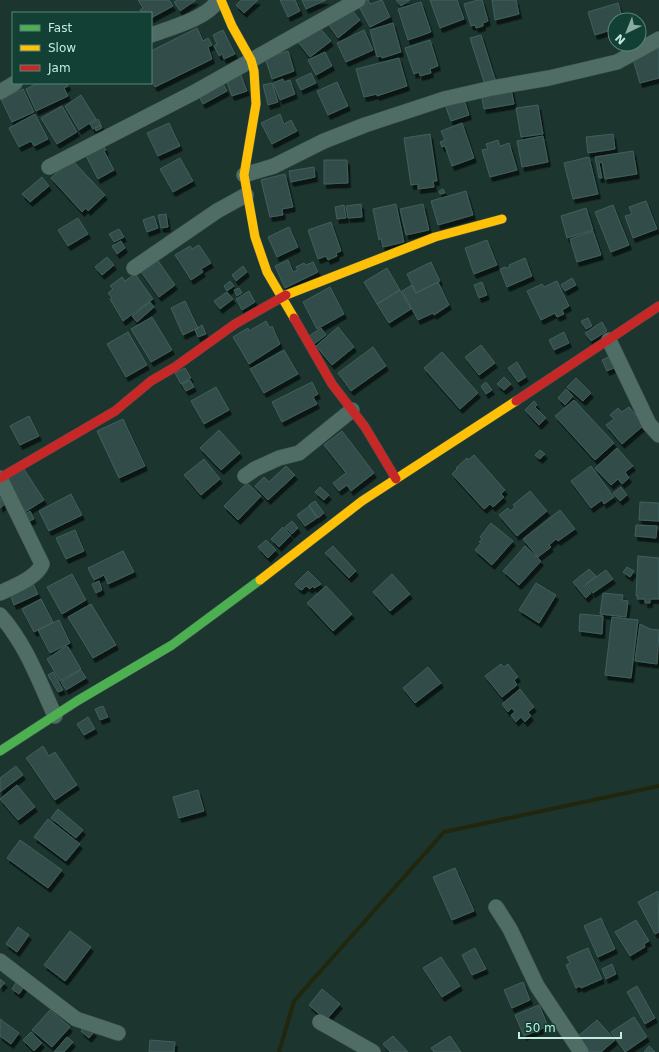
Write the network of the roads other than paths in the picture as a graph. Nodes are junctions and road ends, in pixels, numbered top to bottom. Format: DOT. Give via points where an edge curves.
graph roads {
  1 [pos="220,0"];
  2 [pos="358,0"];
  3 [pos="152,35"];
  4 [pos="659,39"];
  5 [pos="251,60"];
  6 [pos="13,84"];
  7 [pos="0,92"];
  8 [pos="49,166"];
  9 [pos="244,175"];
  10 [pos="246,195"];
  11 [pos="502,219"];
  12 [pos="134,268"];
  13 [pos="280,297"];
  14 [pos="659,306"];
  15 [pos="609,340"];
  16 [pos="352,410"];
  17 [pos="659,435"];
  18 [pos="245,476"];
  19 [pos="0,478"];
  20 [pos="396,479"];
  21 [pos="0,593"];
  22 [pos="0,615"];
  23 [pos="55,716"];
  24 [pos="0,751"];
  25 [pos="496,907"];
  26 [pos="0,961"];
  27 [pos="320,1022"];
  28 [pos="118,1033"];
  29 [pos="373,1052"];
  30 [pos="581,1052"];
  1 -- 3 [label="street" via="215,7 203,14"];
  1 -- 5 [label="street"];
  2 -- 5 [label="street"];
  4 -- 9 [label="street" via="617,62 444,99 365,125 324,141 274,166"];
  5 -- 8 [label="street" via="195,92"];
  5 -- 9 [label="street" via="256,104"];
  6 -- 7 [label="street"];
  9 -- 10 [label="street"];
  10 -- 12 [label="street" via="217,211"];
  10 -- 13 [label="street" via="255,237 267,272"];
  11 -- 13 [label="street" via="435,237"];
  13 -- 16 [label="street" via="332,384"];
  13 -- 19 [label="street" via="151,381 115,411"];
  14 -- 15 [label="street"];
  15 -- 17 [label="street" via="650,424"];
  15 -- 20 [label="street"];
  16 -- 18 [label="street" via="299,453 279,458"];
  16 -- 20 [label="street"];
  19 -- 21 [label="street" via="42,564 32,575"];
  20 -- 23 [label="street" via="362,501 172,645"];
  22 -- 23 [label="street" via="13,630 34,668"];
  23 -- 24 [label="street"];
  25 -- 30 [label="street" via="510,929 537,986"];
  26 -- 28 [label="street" via="76,1019"];
  27 -- 29 [label="street"];
}
